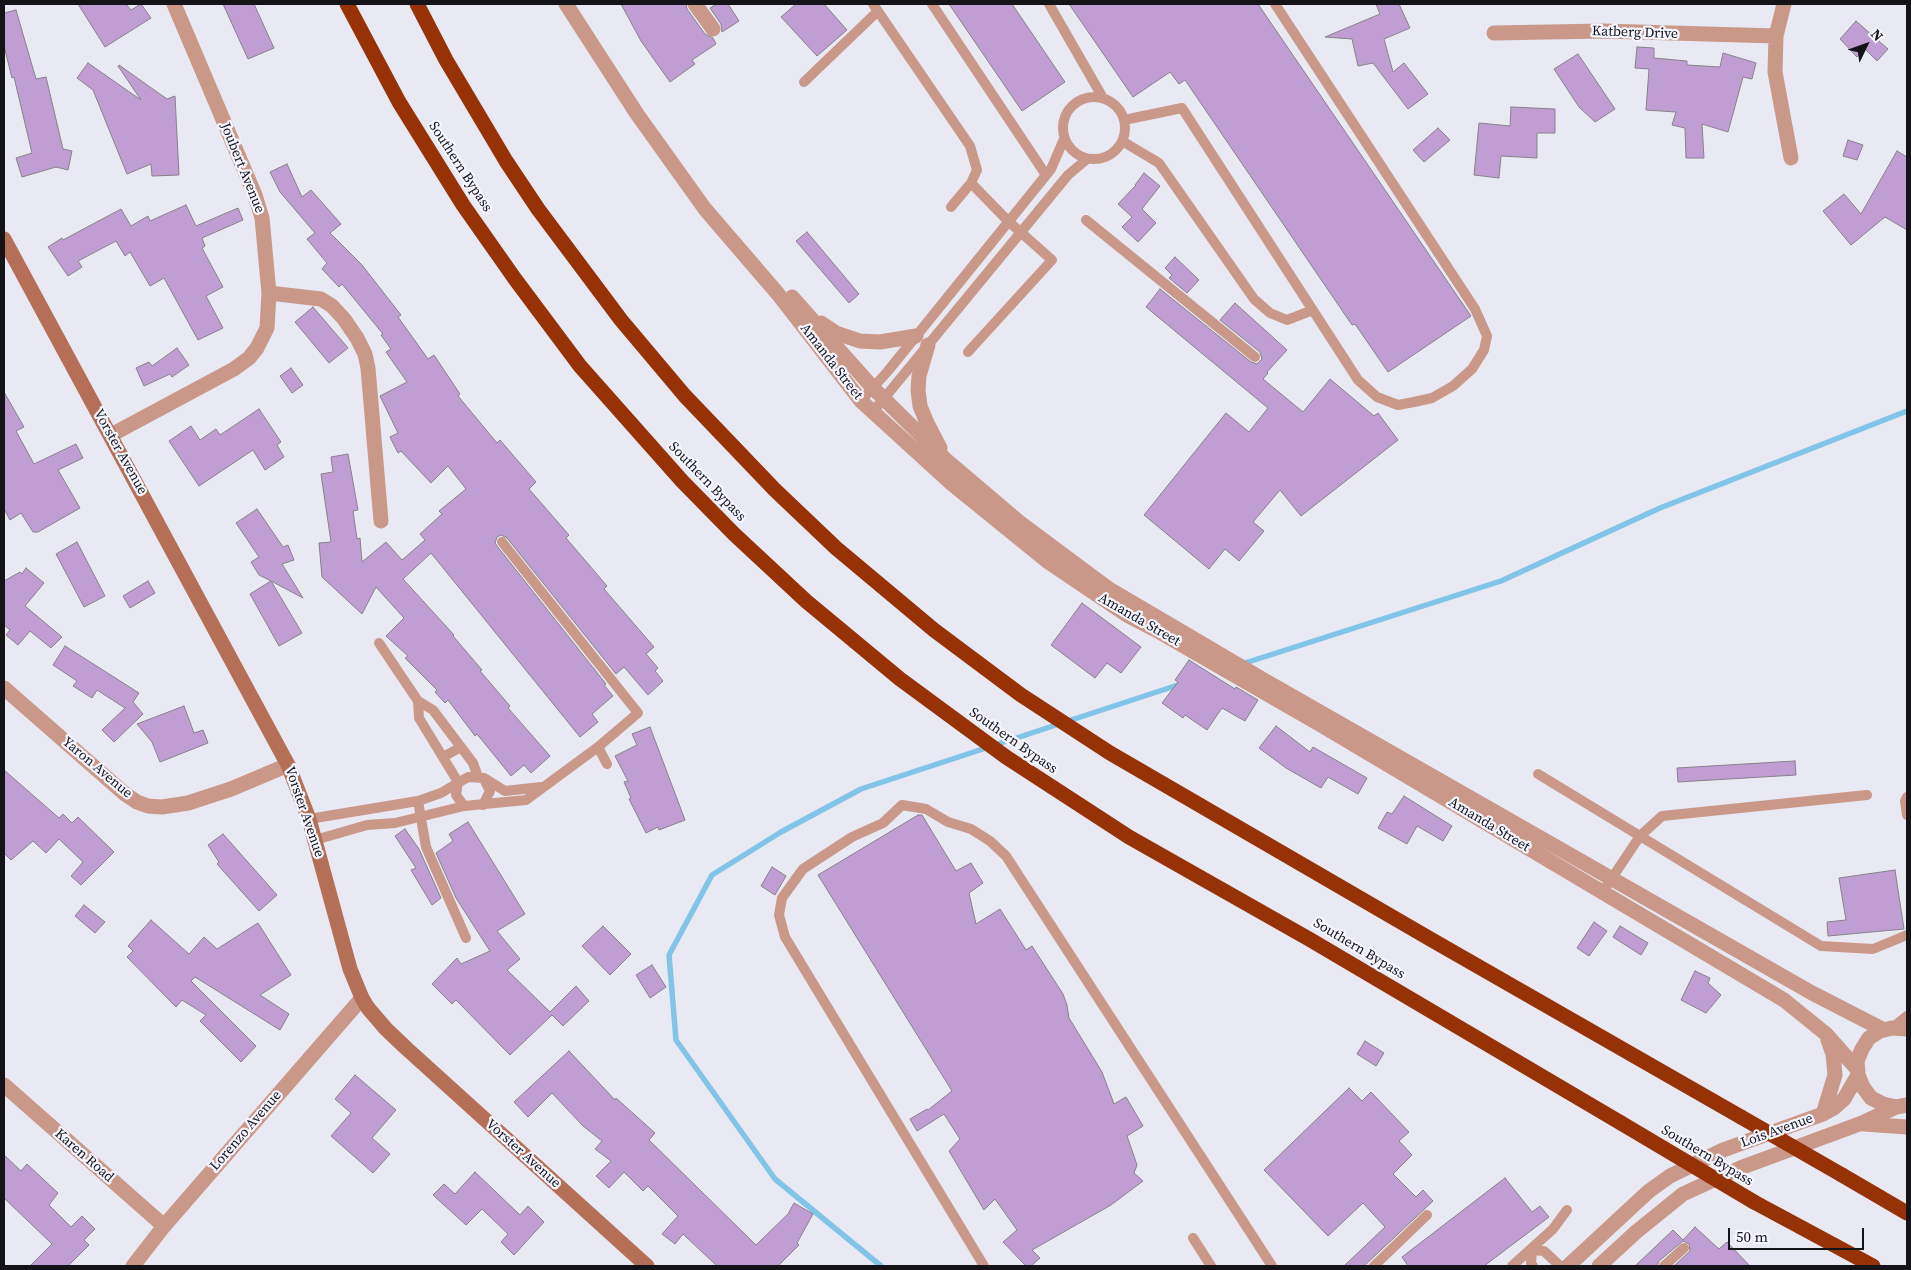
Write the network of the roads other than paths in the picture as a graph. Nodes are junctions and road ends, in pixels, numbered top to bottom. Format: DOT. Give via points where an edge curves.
graph roads {
  1 [pos="174,4"];
  2 [pos="347,4"];
  3 [pos="417,4"];
  4 [pos="566,4"];
  5 [pos="577,4"];
  6 [pos="695,4"];
  7 [pos="932,4"];
  8 [pos="1050,4"];
  9 [pos="1275,4"];
  10 [pos="1784,4"];
  11 [pos="876,7"];
  12 [pos="713,29"];
  13 [pos="1494,33"];
  14 [pos="1776,36"];
  15 [pos="804,82"];
  16 [pos="1103,98"];
  17 [pos="1124,120"];
  18 [pos="1064,139"];
  19 [pos="1122,141"];
  20 [pos="1791,158"];
  21 [pos="1087,159"];
  22 [pos="1046,176"];
  23 [pos="971,183"];
  24 [pos="951,208"];
  25 [pos="1086,220"];
  26 [pos="1008,222"];
  27 [pos="1022,232"];
  28 [pos="4,239"];
  29 [pos="269,293"];
  30 [pos="1312,310"];
  31 [pos="806,312"];
  32 [pos="922,341"];
  33 [pos="968,352"];
  34 [pos="1255,357"];
  35 [pos="873,388"];
  36 [pos="884,399"];
  37 [pos="861,401"];
  38 [pos="872,412"];
  39 [pos="111,436"];
  40 [pos="946,460"];
  41 [pos="381,521"];
  42 [pos="502,542"];
  43 [pos="379,643"];
  44 [pos="4,688"];
  45 [pos="418,700"];
  46 [pos="461,747"];
  47 [pos="598,747"];
  48 [pos="443,757"];
  49 [pos="608,764"];
  50 [pos="288,765"];
  51 [pos="1538,774"];
  52 [pos="481,778"];
  53 [pos="458,782"];
  54 [pos="542,787"];
  55 [pos="1867,795"];
  56 [pos="1907,798"];
  57 [pos="418,801"];
  58 [pos="483,804"];
  59 [pos="464,806"];
  60 [pos="1907,815"];
  61 [pos="420,817"];
  62 [pos="309,819"];
  63 [pos="1640,836"];
  64 [pos="315,840"];
  65 [pos="1611,878"];
  66 [pos="1602,893"];
  67 [pos="1907,935"];
  68 [pos="466,938"];
  69 [pos="362,998"];
  70 [pos="1907,1016"];
  71 [pos="1894,1029"];
  72 [pos="1826,1034"];
  73 [pos="1858,1073"];
  74 [pos="4,1086"];
  75 [pos="1901,1106"];
  76 [pos="1823,1114"];
  77 [pos="1862,1123"];
  78 [pos="1907,1126"];
  79 [pos="1567,1210"];
  80 [pos="1907,1213"];
  81 [pos="1427,1215"];
  82 [pos="164,1226"];
  83 [pos="1193,1238"];
  84 [pos="1684,1248"];
  85 [pos="1532,1250"];
  86 [pos="133,1266"];
  87 [pos="648,1266"];
  88 [pos="984,1266"];
  89 [pos="1211,1266"];
  90 [pos="1272,1266"];
  91 [pos="1374,1266"];
  92 [pos="1512,1266"];
  93 [pos="1533,1266"];
  94 [pos="1560,1266"];
  95 [pos="1568,1266"];
  96 [pos="1599,1266"];
  97 [pos="1664,1266"];
  98 [pos="1873,1266"];
  1 -- 29 [label="street, Joubert Avenue" via="255,194 265,238"];
  2 -- 98 [label="highway, Southern Bypass, bridge" via="399,102 463,205 580,366 682,481 734,534 806,601 900,679 1006,757 1129,837 1309,939 1754,1202"];
  3 -- 80 [label="highway, bridge" via="446,60 506,160 538,209 621,320 685,396 775,490 836,548 934,630 1021,695 1110,754"];
  4 -- 37 [label="street, Amanda Street" via="637,114 706,209 778,294"];
  5 -- 31 [label="street, Amanda Street" via="622,76 703,192"];
  6 -- 12 [label="street"];
  7 -- 22 [label="lane"];
  8 -- 16 [label="lane"];
  9 -- 30 [label="lane" via="1475,309 1486,336 1484,350 1472,369 1453,386 1432,398 1398,405 1377,397 1358,380"];
  10 -- 14 [label="street"];
  11 -- 15 [label="lane"];
  11 -- 23 [label="lane" via="970,146 977,170"];
  13 -- 14 [label="street, Katberg Drive"];
  14 -- 20 [label="street" via="1775,72"];
  16 -- 17 [label="lane" via="1120,110"];
  16 -- 18 [label="lane" via="1083,98 1074,103 1063,120"];
  17 -- 19 [label="lane"];
  17 -- 30 [label="lane" via="1182,108"];
  18 -- 21 [label="lane" via="1073,151"];
  18 -- 22 [label="lane"];
  19 -- 21 [label="lane" via="1108,156"];
  19 -- 30 [label="lane" via="1159,163 1254,298 1270,313 1287,320"];
  21 -- 27 [label="lane" via="1068,175"];
  22 -- 26 [label="lane"];
  23 -- 24 [label="lane"];
  23 -- 26 [label="lane"];
  25 -- 34 [label="lane"];
  26 -- 27 [label="lane"];
  26 -- 32 [label="lane"];
  27 -- 32 [label="lane"];
  27 -- 33 [label="lane" via="1052,260"];
  28 -- 39 [label="main road, Vorster Avenue"];
  29 -- 39 [label="street, Joubert Avenue" via="267,328 249,358 212,382"];
  29 -- 41 [label="street" via="320,299 332,306 344,318 365,354"];
  31 -- 32 [label="street" via="836,333 860,341"];
  31 -- 35 [label="street, Amanda Street"];
  32 -- 35 [label="lane"];
  32 -- 36 [label="lane"];
  32 -- 40 [label="street" via="920,406"];
  35 -- 36 [label="street, Amanda Street"];
  35 -- 37 [label="lane"];
  36 -- 38 [label="lane"];
  36 -- 40 [label="street, Amanda Street"];
  37 -- 38 [label="street, Amanda Street"];
  38 -- 66 [label="street, Amanda Street" via="952,484 1047,561 1099,598 1321,725"];
  39 -- 50 [label="main road, Vorster Avenue"];
  40 -- 65 [label="street, Amanda Street" via="1019,522 1109,589"];
  42 -- 47 [label="lane" via="638,713"];
  43 -- 45 [label="lane"];
  44 -- 50 [label="street, Yaron Avenue" via="125,794 148,806 188,803"];
  45 -- 46 [label="lane" via="433,710"];
  45 -- 48 [label="lane" via="419,718"];
  46 -- 48 [label="lane"];
  46 -- 52 [label="lane"];
  47 -- 49 [label="lane"];
  47 -- 54 [label="lane"];
  48 -- 53 [label="lane"];
  50 -- 62 [label="main road, Vorster Avenue"];
  51 -- 63 [label="lane"];
  52 -- 53 [label="lane" via="468,777"];
  52 -- 54 [label="lane" via="505,791"];
  52 -- 58 [label="lane" via="490,791"];
  53 -- 57 [label="lane" via="441,793"];
  53 -- 59 [label="lane" via="456,795"];
  54 -- 58 [label="lane" via="526,800"];
  55 -- 63 [label="lane" via="1662,816"];
  56 -- 60 [label="lane"];
  57 -- 61 [label="lane"];
  57 -- 62 [label="lane"];
  58 -- 59 [label="lane"];
  59 -- 61 [label="lane"];
  61 -- 64 [label="lane" via="367,826"];
  61 -- 68 [label="lane" via="426,847"];
  62 -- 64 [label="main road, Vorster Avenue"];
  63 -- 65 [label="lane"];
  63 -- 67 [label="lane" via="1821,946 1873,949"];
  64 -- 69 [label="main road, Vorster Avenue" via="343,946"];
  65 -- 66 [label="lane"];
  65 -- 71 [label="street, Amanda Street" via="1812,993"];
  66 -- 72 [label="street, Amanda Street" via="1774,994"];
  69 -- 82 [label="street, Lorenzo Avenue"];
  69 -- 87 [label="main road, Vorster Avenue" via="406,1048"];
  70 -- 71 [label="lane"];
  71 -- 73 [label="street, Lois Avenue" via="1869,1038 1857,1061"];
  72 -- 73 [label="street, Amanda Street"];
  72 -- 76 [label="street" via="1836,1069"];
  73 -- 75 [label="street, Amanda Street" via="1871,1098 1883,1104"];
  73 -- 76 [label="street, Lois Avenue" via="1844,1098"];
  74 -- 82 [label="street, Karen Road"];
  75 -- 77 [label="street, Lois Avenue"];
  76 -- 95 [label="street, Lois Avenue" via="1723,1150 1670,1176 1649,1191"];
  77 -- 78 [label="street"];
  77 -- 96 [label="street, Lois Avenue" via="1740,1168 1682,1194"];
  79 -- 85 [label="lane"];
  81 -- 91 [label="lane"];
  82 -- 86 [label="street, Lorenzo Avenue"];
  83 -- 89 [label="lane"];
  84 -- 97 [label="lane"];
  85 -- 92 [label="lane"];
  85 -- 93 [label="lane"];
  85 -- 94 [label="lane" via="1544,1250"];
  88 -- 90 [label="lane" via="785,936 779,915 782,898 803,868 852,837 884,823 902,805 926,809 971,830 1006,856"];
}
